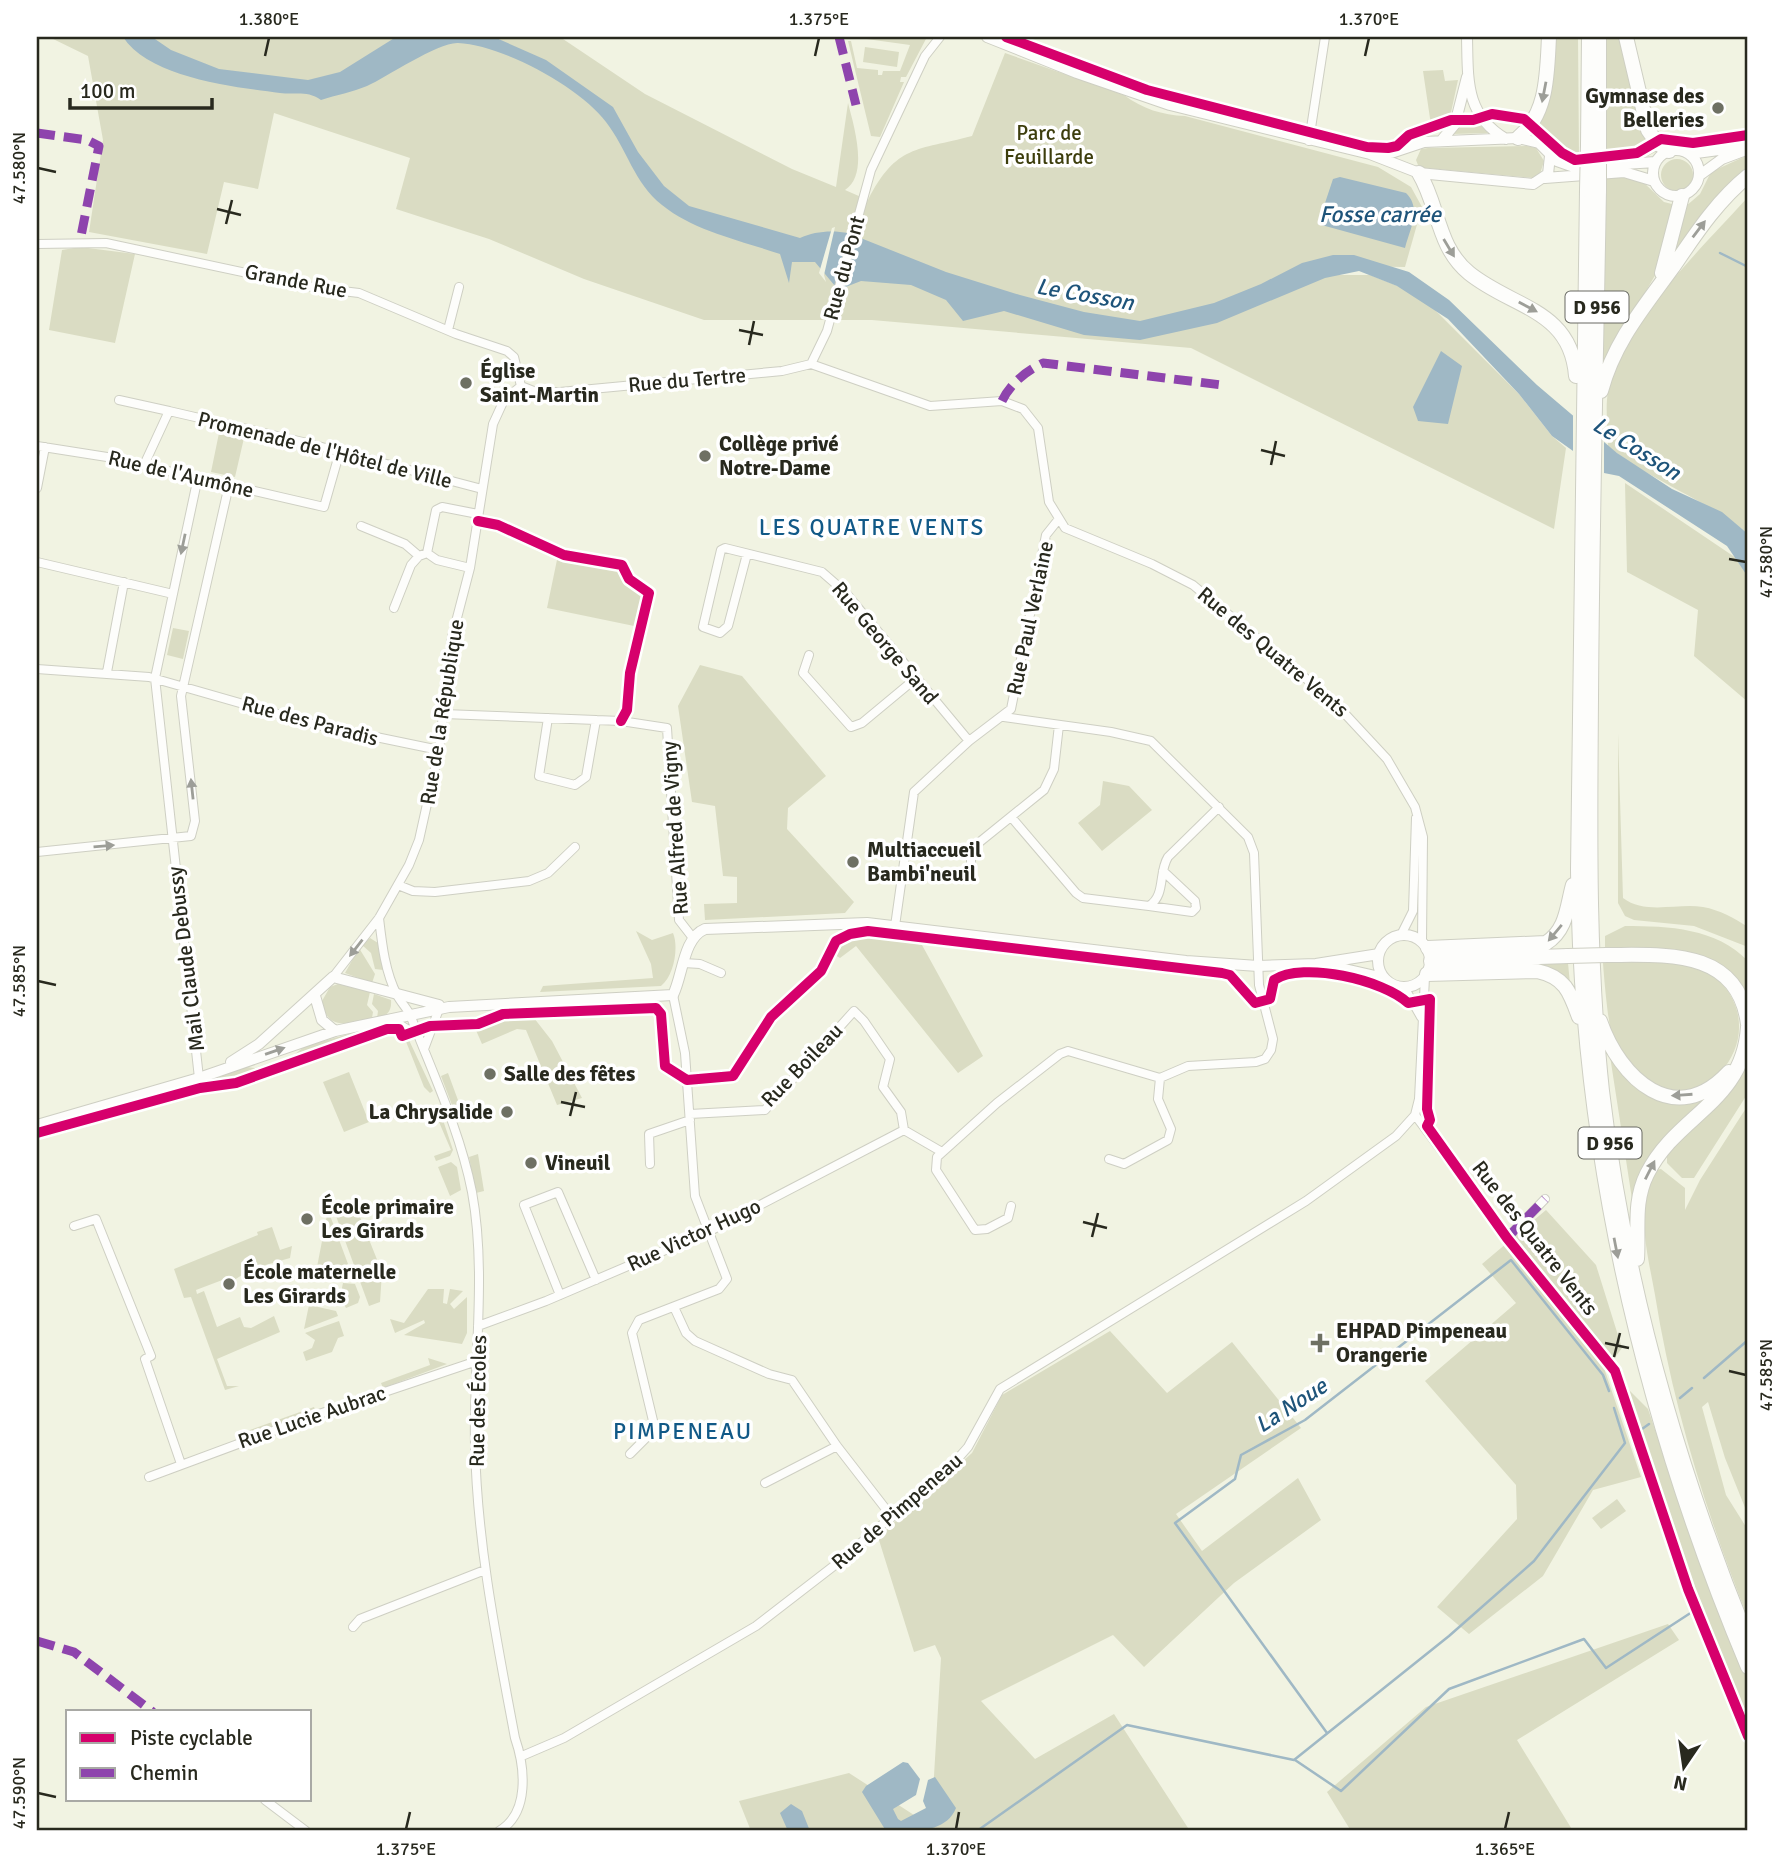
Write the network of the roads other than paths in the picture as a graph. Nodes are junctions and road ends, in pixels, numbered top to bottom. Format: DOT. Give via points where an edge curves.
graph roads {
  1 [pos="940,37"];
  2 [pos="988,37"];
  3 [pos="1325,37"];
  4 [pos="1467,37"];
  5 [pos="1549,37"];
  6 [pos="1588,37"];
  7 [pos="1600,37"];
  8 [pos="1626,37"];
  9 [pos="1468,75"];
  10 [pos="1512,139"];
  11 [pos="1309,141"];
  12 [pos="1441,141"];
  13 [pos="1594,145"];
  14 [pos="1412,146"];
  15 [pos="1748,148"];
  16 [pos="1669,151"];
  17 [pos="1370,154"];
  18 [pos="1689,154"];
  19 [pos="1550,156"];
  20 [pos="1656,162"];
  21 [pos="1415,171"];
  22 [pos="1700,175"];
  23 [pos="1748,176"];
  24 [pos="1545,178"];
  25 [pos="1654,181"];
  26 [pos="1682,196"];
  27 [pos="37,244"];
  28 [pos="1658,284"];
  29 [pos="459,287"];
  30 [pos="448,330"];
  31 [pos="811,364"];
  32 [pos="521,386"];
  33 [pos="119,400"];
  34 [pos="169,411"];
  35 [pos="1589,419"];
  36 [pos="41,447"];
  37 [pos="340,452"];
  38 [pos="144,465"];
  39 [pos="198,477"];
  40 [pos="229,485"];
  41 [pos="37,488"];
  42 [pos="482,489"];
  43 [pos="478,514"];
  44 [pos="1058,520"];
  45 [pos="361,526"];
  46 [pos="423,554"];
  47 [pos="747,554"];
  48 [pos="37,562"];
  49 [pos="470,568"];
  50 [pos="124,582"];
  51 [pos="173,594"];
  52 [pos="394,608"];
  53 [pos="808,655"];
  54 [pos="37,669"];
  55 [pos="107,672"];
  56 [pos="155,678"];
  57 [pos="915,679"];
  58 [pos="183,684"];
  59 [pos="444,714"];
  60 [pos="1004,717"];
  61 [pos="548,718"];
  62 [pos="596,720"];
  63 [pos="1059,725"];
  64 [pos="970,741"];
  65 [pos="439,750"];
  66 [pos="1219,807"];
  67 [pos="1416,812"];
  68 [pos="1012,818"];
  69 [pos="172,840"];
  70 [pos="575,847"];
  71 [pos="37,852"];
  72 [pos="1578,870"];
  73 [pos="1163,871"];
  74 [pos="971,872"];
  75 [pos="398,885"];
  76 [pos="1149,906"];
  77 [pos="379,918"];
  78 [pos="895,926"];
  79 [pos="1401,935"];
  80 [pos="694,938"];
  81 [pos="1379,954"];
  82 [pos="1427,960"];
  83 [pos="684,962"];
  84 [pos="1316,964"];
  85 [pos="1258,966"];
  86 [pos="721,974"];
  87 [pos="333,977"];
  88 [pos="1384,978"];
  89 [pos="1404,987"];
  90 [pos="397,995"];
  91 [pos="673,995"];
  92 [pos="314,996"];
  93 [pos="1594,999"];
  94 [pos="444,1008"];
  95 [pos="410,1015"];
  96 [pos="1421,1017"];
  97 [pos="391,1019"];
  98 [pos="1748,1025"];
  99 [pos="335,1031"];
  100 [pos="416,1035"];
  101 [pos="1585,1035"];
  102 [pos="1748,1039"];
  103 [pos="424,1049"];
  104 [pos="216,1071"];
  105 [pos="199,1078"];
  106 [pos="1160,1079"];
  107 [pos="1415,1115"];
  108 [pos="690,1117"];
  109 [pos="37,1125"];
  110 [pos="904,1130"];
  111 [pos="942,1152"];
  112 [pos="1109,1159"];
  113 [pos="650,1164"];
  114 [pos="1545,1199"];
  115 [pos="1012,1206"];
  116 [pos="74,1226"];
  117 [pos="710,1231"];
  118 [pos="1507,1238"];
  119 [pos="596,1280"];
  120 [pos="1636,1285"];
  121 [pos="560,1295"];
  122 [pos="674,1307"];
  123 [pos="478,1326"];
  124 [pos="477,1361"];
  125 [pos="1615,1371"];
  126 [pos="654,1429"];
  127 [pos="680,1430"];
  128 [pos="837,1446"];
  129 [pos="630,1454"];
  130 [pos="181,1464"];
  131 [pos="149,1477"];
  132 [pos="765,1483"];
  133 [pos="892,1517"];
  134 [pos="485,1570"];
  135 [pos="353,1628"];
  136 [pos="1748,1640"];
  137 [pos="1748,1667"];
  138 [pos="522,1756"];
  139 [pos="266,1801"];
  140 [pos="306,1831"];
  141 [pos="499,1831"];
  1 -- 31 [label="street, Rue du Pont" via="925,56 871,170 827,331"];
  2 -- 11 [label="street" via="1115,87"];
  3 -- 11 [label="street"];
  4 -- 9 [label="street"];
  5 -- 10 [label="highway, one-way" via="1541,103 1533,125"];
  6 -- 13 [label="highway, D 956"];
  7 -- 13 [label="highway, D 956"];
  8 -- 16 [label="highway" via="1648,130"];
  9 -- 10 [label="street" via="1479,118"];
  9 -- 12 [label="street" via="1455,124"];
  10 -- 12 [label="street"];
  10 -- 19 [label="street" via="1539,144"];
  11 -- 17 [label="street"];
  12 -- 14 [label="street"];
  13 -- 35 [label="highway, D 956, bridge"];
  14 -- 17 [label="street"];
  14 -- 21 [label="street" via="1407,159"];
  15 -- 18 [label="street"];
  15 -- 22 [label="street"];
  16 -- 18 [label="street"];
  16 -- 20 [label="street"];
  17 -- 21 [label="street"];
  18 -- 22 [label="street" via="1698,163"];
  19 -- 20 [label="street" via="1574,167"];
  19 -- 24 [label="street"];
  20 -- 25 [label="street"];
  21 -- 24 [label="street" via="1525,185"];
  21 -- 35 [label="highway, D 956, one-way" via="1430,194 1439,231 1458,262 1484,284 1544,316 1562,334 1574,360"];
  22 -- 26 [label="street" via="1694,189"];
  28 -- 23 [label="highway, D 956, one-way" via="1706,220"];
  24 -- 25 [label="street" via="1624,172"];
  25 -- 26 [label="street" via="1662,192"];
  26 -- 28 [label="highway, D 956"];
  27 -- 30 [label="street, Grande Rue" via="106,243 359,293"];
  28 -- 35 [label="highway, D 956" via="1613,354"];
  29 -- 30 [label="street"];
  30 -- 32 [label="street, Grande Rue" via="507,351 514,357"];
  31 -- 32 [label="street, Rue du Tertre" via="782,371 560,392"];
  31 -- 44 [label="street" via="930,405 1002,401 1024,409 1038,428 1049,502"];
  32 -- 42 [label="street, Rue de la République" via="504,400 493,424"];
  33 -- 34 [label="street, Promenade de l'Hôtel de Ville"];
  34 -- 37 [label="street, Promenade de l'Hôtel de Ville"];
  34 -- 38 [label="street, Promenade de l'Hôtel de Ville"];
  35 -- 72 [label="highway, D 956" via="1581,475"];
  35 -- 93 [label="highway, D 956" via="1594,485 1590,821"];
  36 -- 38 [label="street, Rue de l'Aumône"];
  36 -- 41 [label="street"];
  37 -- 40 [label="street, Rue de l'Aumône" via="324,507"];
  37 -- 42 [label="street, Promenade de l'Hôtel de Ville"];
  38 -- 39 [label="street, Rue de l'Aumône"];
  39 -- 40 [label="street, Rue de l'Aumône"];
  39 -- 51 [label="street, Mail Claude Debussy, one-way"];
  40 -- 58 [label="street"];
  42 -- 43 [label="street, Rue de la République"];
  43 -- 46 [label="street" via="436,510"];
  43 -- 49 [label="street, Rue de la République"];
  44 -- 60 [label="street, Rue Paul Verlaine" via="1046,535 1014,701"];
  44 -- 67 [label="street, Rue des Quatre Vents" via="1082,537 1152,564 1219,603 1362,729 1401,780"];
  45 -- 46 [label="street"];
  46 -- 49 [label="street"];
  46 -- 52 [label="street" via="411,565"];
  47 -- 47 [label="street, Rue George Sand" via="721,551 702,623 707,630 720,633 728,626"];
  47 -- 57 [label="street, Rue George Sand" via="822,572 835,581"];
  48 -- 50 [label="street"];
  49 -- 59 [label="street, Rue de la République" via="452,637"];
  50 -- 51 [label="street"];
  50 -- 55 [label="street"];
  51 -- 56 [label="street, Mail Claude Debussy"];
  53 -- 57 [label="street" via="803,673 851,727"];
  54 -- 55 [label="street, Rue des Paradis"];
  55 -- 56 [label="street, Rue des Paradis"];
  56 -- 58 [label="street, Rue des Paradis"];
  56 -- 69 [label="street, Mail Claude Debussy"];
  57 -- 64 [label="street, Rue George Sand"];
  58 -- 65 [label="street, Rue des Paradis" via="313,724"];
  69 -- 58 [label="street, Mail Claude Debussy, one-way" via="191,836 195,821"];
  59 -- 61 [label="street"];
  59 -- 65 [label="street, Rue de la République"];
  60 -- 63 [label="street"];
  60 -- 64 [label="street, Rue Paul Verlaine"];
  61 -- 62 [label="street"];
  61 -- 62 [label="street" via="539,776 575,785 586,777"];
  62 -- 80 [label="street, Rue Alfred de Vigny" via="663,725 668,733 679,920"];
  63 -- 66 [label="street" via="1151,741"];
  63 -- 68 [label="street" via="1050,781"];
  64 -- 78 [label="street, Rue Paul Verlaine" via="914,792"];
  65 -- 75 [label="street, Rue de la République" via="424,825"];
  66 -- 73 [label="street" via="1168,856"];
  66 -- 85 [label="street" via="1252,845"];
  67 -- 79 [label="street, Rue des Quatre Vents" via="1413,911"];
  67 -- 82 [label="street, Rue des Quatre Vents" via="1423,837"];
  68 -- 74 [label="street" via="971,849"];
  68 -- 76 [label="street" via="1083,898"];
  71 -- 69 [label="street, one-way"];
  69 -- 105 [label="street, Mail Claude Debussy"];
  70 -- 75 [label="street" via="548,873 529,881 435,892"];
  72 -- 82 [label="highway, D 956, one-way" via="1563,924 1546,943"];
  72 -- 101 [label="highway, D 956"];
  73 -- 76 [label="street" via="1159,896"];
  73 -- 76 [label="street" via="1195,901 1196,908 1192,912"];
  75 -- 77 [label="street, Rue de la République"];
  77 -- 87 [label="street, Rue de la République, one-way"];
  77 -- 90 [label="street, Rue des Écoles"];
  78 -- 80 [label="street" via="833,922 717,928 699,932"];
  78 -- 85 [label="street"];
  79 -- 81 [label="street" via="1387,941"];
  79 -- 82 [label="street"];
  80 -- 83 [label="street"];
  81 -- 84 [label="street"];
  81 -- 88 [label="street"];
  82 -- 89 [label="street" via="1418,984"];
  82 -- 96 [label="street, Rue des Quatre Vents"];
  82 -- 98 [label="highway, D 956, bridge" via="1671,956 1722,973 1740,994"];
  82 -- 101 [label="highway, D 956" via="1550,974 1566,985"];
  83 -- 86 [label="street"];
  83 -- 91 [label="street"];
  84 -- 85 [label="street"];
  84 -- 88 [label="street"];
  85 -- 106 [label="street" via="1273,1039 1265,1059 1188,1066"];
  87 -- 90 [label="street"];
  87 -- 92 [label="street"];
  88 -- 89 [label="street"];
  89 -- 96 [label="street"];
  90 -- 94 [label="street"];
  90 -- 95 [label="street, Rue des Écoles"];
  90 -- 97 [label="street"];
  91 -- 94 [label="street"];
  91 -- 108 [label="street" via="685,1053"];
  92 -- 99 [label="street" via="322,1020"];
  92 -- 104 [label="street" via="259,1044"];
  102 -- 93 [label="highway, D 956, one-way" via="1732,1069 1712,1087 1687,1096 1668,1096 1633,1080 1623,1068"];
  93 -- 120 [label="highway, D 956" via="1616,1190"];
  94 -- 95 [label="street"];
  94 -- 103 [label="street"];
  95 -- 97 [label="street"];
  95 -- 100 [label="street, Rue des Écoles"];
  96 -- 107 [label="street, Rue des Quatre Vents"];
  97 -- 99 [label="street"];
  97 -- 100 [label="street, Rue des Écoles"];
  98 -- 102 [label="highway, D 956"];
  104 -- 99 [label="street, one-way"];
  100 -- 103 [label="street, Rue des Écoles"];
  101 -- 137 [label="highway, D 956, one-way" via="1605,1193 1631,1315 1696,1536"];
  120 -- 102 [label="highway, D 956, one-way" via="1636,1220 1646,1177 1667,1144 1734,1079"];
  103 -- 123 [label="street, Rue des Écoles" via="472,1193"];
  104 -- 105 [label="street"];
  105 -- 109 [label="street"];
  106 -- 111 [label="street" via="1068,1051 997,1103"];
  106 -- 112 [label="street" via="1158,1099 1171,1129 1168,1140 1124,1164"];
  107 -- 118 [label="street, Rue des Quatre Vents"];
  107 -- 133 [label="street, Rue de Pimpeneau" via="1395,1136 1281,1218 1000,1389 968,1447"];
  108 -- 110 [label="street, Rue Boileau" via="765,1111 853,1011 887,1052 890,1066 883,1087 901,1112"];
  108 -- 113 [label="street" via="649,1134"];
  108 -- 117 [label="street" via="695,1196"];
  110 -- 111 [label="street"];
  110 -- 117 [label="street, Rue Victor Hugo"];
  111 -- 115 [label="street" via="936,1170 975,1230 1008,1218"];
  114 -- 118 [label="street"];
  116 -- 130 [label="street" via="96,1219 151,1356 145,1359"];
  117 -- 119 [label="street, Rue Victor Hugo"];
  117 -- 122 [label="street" via="727,1279 719,1289"];
  118 -- 125 [label="street, Rue des Quatre Vents"];
  119 -- 121 [label="street, Rue Victor Hugo"];
  119 -- 121 [label="street" via="558,1192 524,1205"];
  120 -- 136 [label="highway, D 956" via="1690,1483"];
  121 -- 123 [label="street, Rue Victor Hugo"];
  122 -- 126 [label="street" via="639,1320 632,1333"];
  122 -- 128 [label="street" via="695,1341 792,1380"];
  123 -- 124 [label="street, Rue des Écoles"];
  124 -- 130 [label="street, Rue Lucie Aubrac"];
  124 -- 134 [label="street, Rue des Écoles" via="475,1446"];
  126 -- 127 [label="street"];
  126 -- 129 [label="street"];
  128 -- 132 [label="street"];
  128 -- 133 [label="street"];
  130 -- 131 [label="street, Rue Lucie Aubrac"];
  133 -- 138 [label="street, Rue de Pimpeneau" via="756,1626 564,1738"];
  134 -- 135 [label="street" via="360,1619"];
  134 -- 138 [label="street, Rue des Écoles"];
  138 -- 141 [label="street, Rue des Écoles" via="519,1809"];
  139 -- 140 [label="street"];
}
